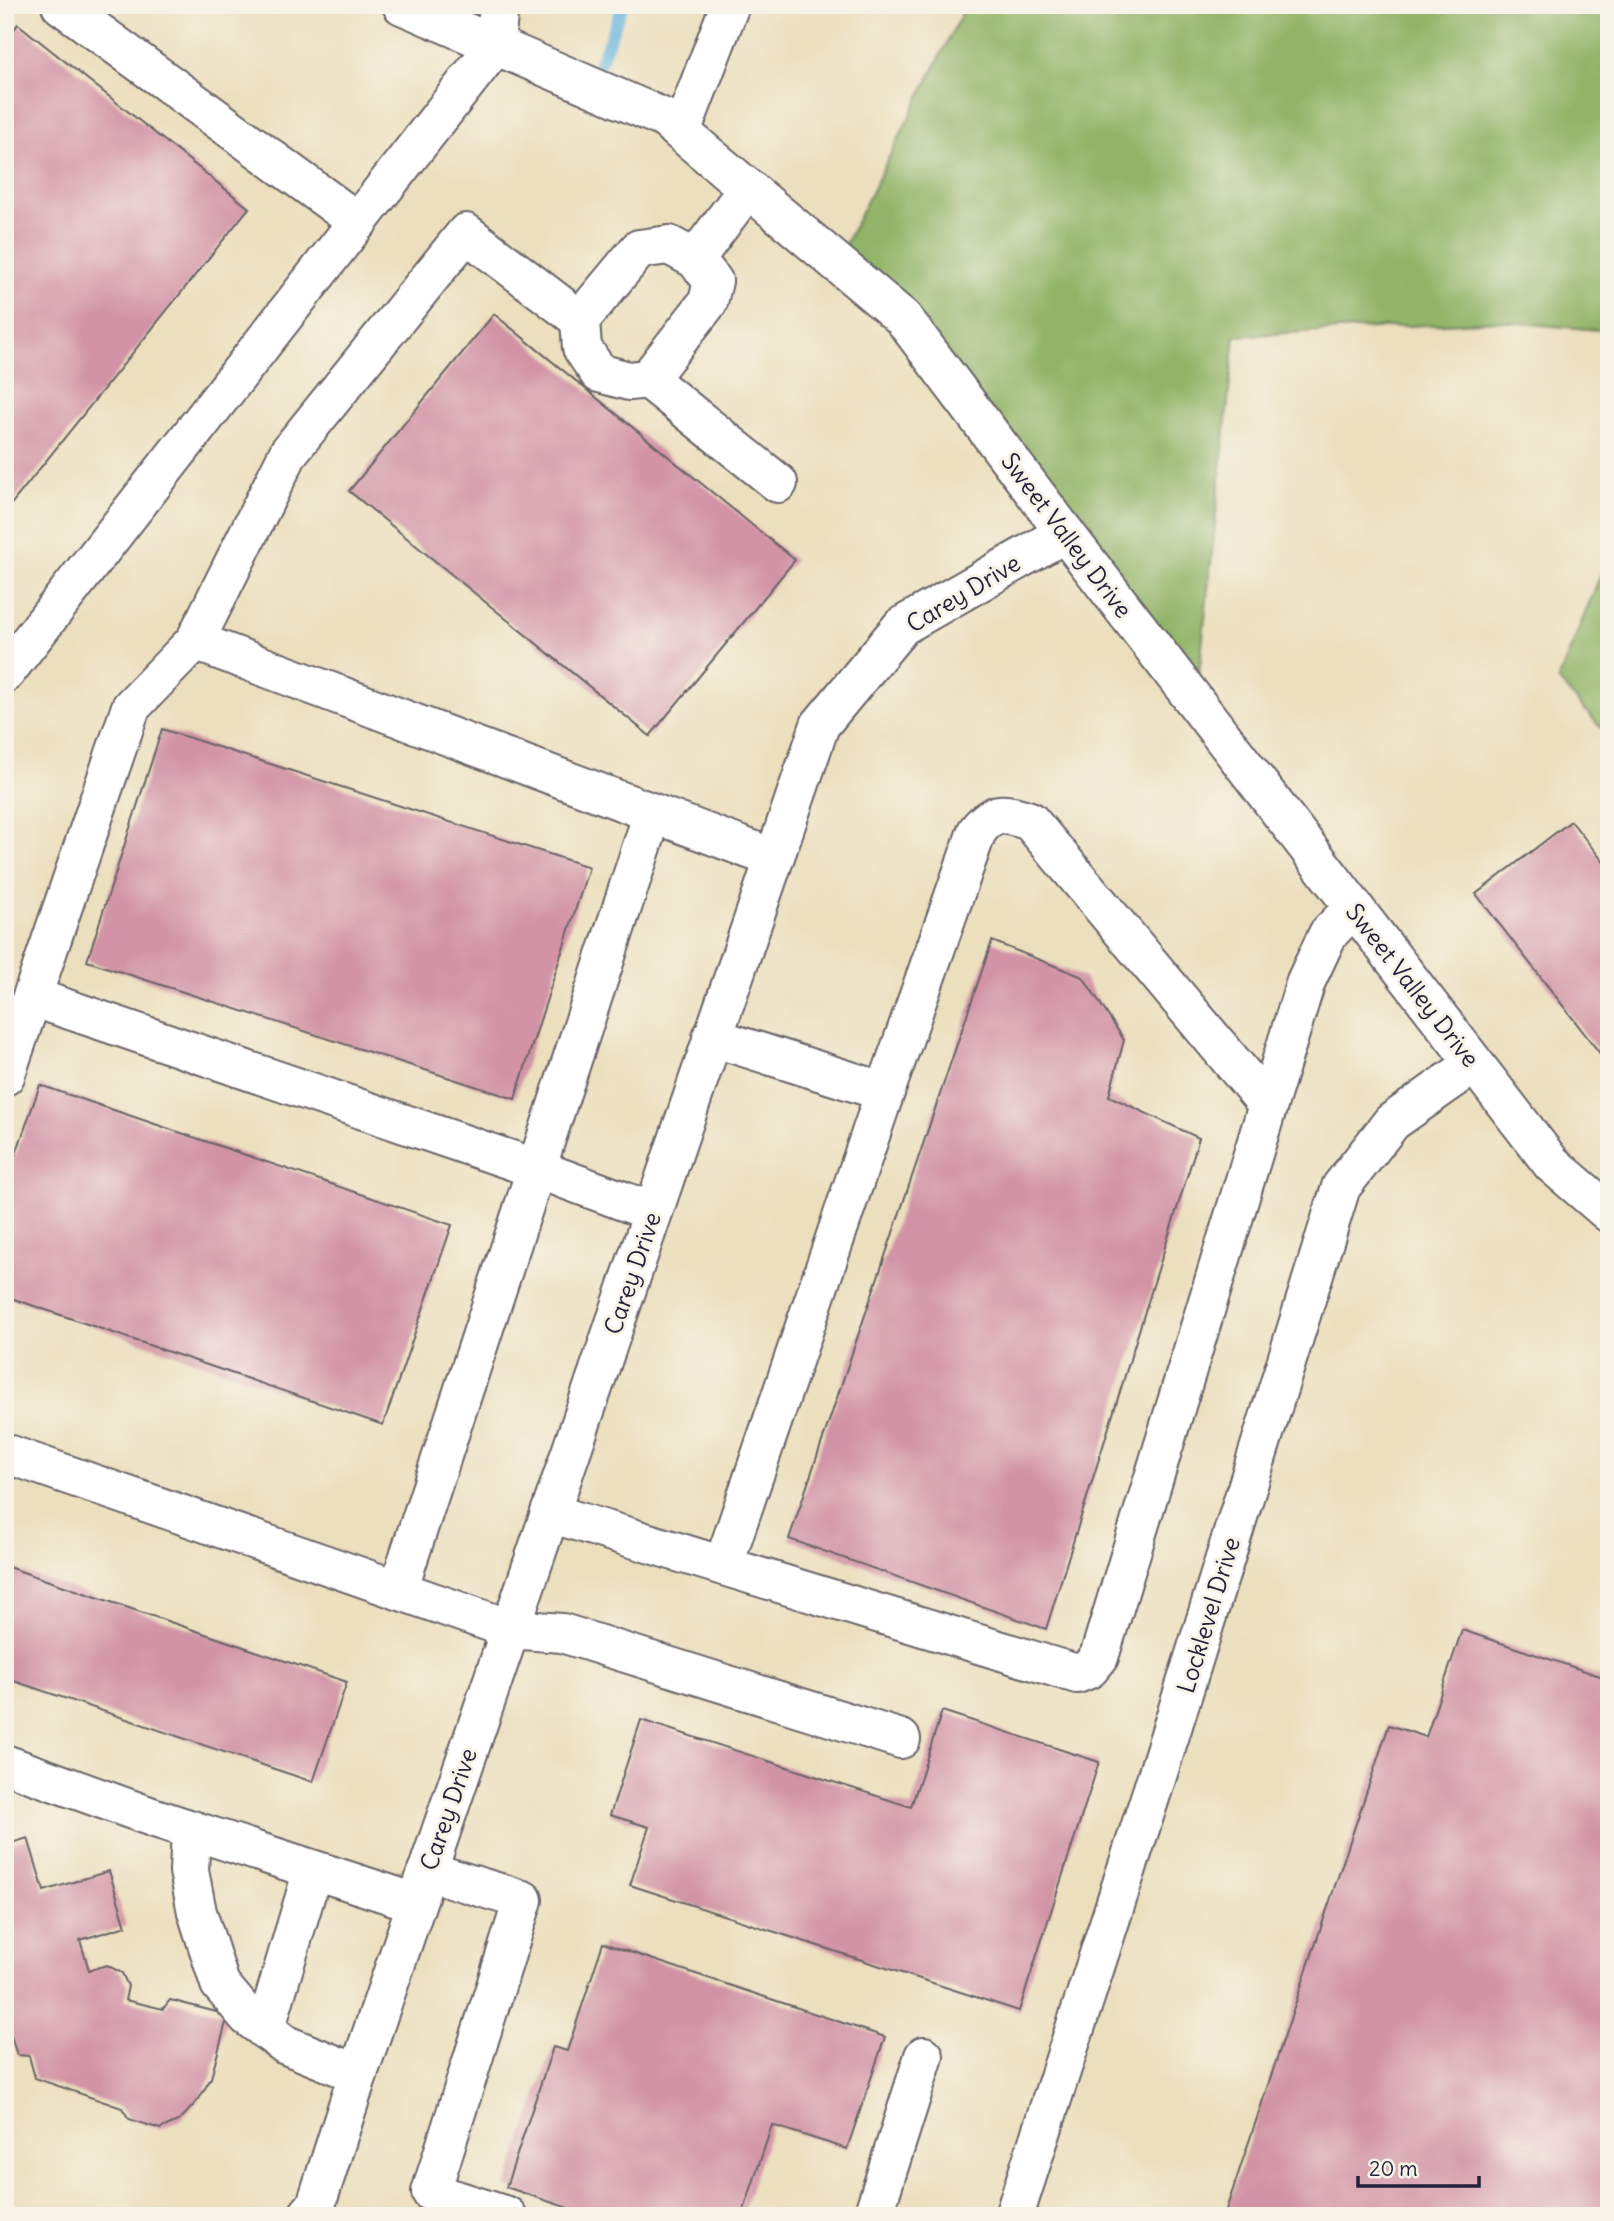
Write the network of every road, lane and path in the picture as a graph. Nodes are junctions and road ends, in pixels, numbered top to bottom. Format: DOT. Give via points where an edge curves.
graph roads {
  1 [pos="61,5"];
  2 [pos="402,5"];
  3 [pos="499,5"];
  4 [pos="730,5"];
  5 [pos="495,46"];
  6 [pos="681,132"];
  7 [pos="748,188"];
  8 [pos="358,222"];
  9 [pos="695,259"];
  10 [pos="580,320"];
  11 [pos="648,379"];
  12 [pos="778,483"];
  13 [pos="1065,533"];
  14 [pos="195,641"];
  15 [pos="5,673"];
  16 [pos="653,813"];
  17 [pos="774,858"];
  18 [pos="1354,907"];
  19 [pos="32,997"];
  20 [pos="712,1037"];
  21 [pos="1474,1064"];
  22 [pos="5,1076"];
  23 [pos="885,1092"];
  24 [pos="1268,1105"];
  25 [pos="537,1168"];
  26 [pos="653,1212"];
  27 [pos="1609,1213"];
  28 [pos="5,1453"];
  29 [pos="550,1513"];
  30 [pos="723,1566"];
  31 [pos="398,1590"];
  32 [pos="510,1629"];
  33 [pos="901,1740"];
  34 [pos="5,1764"];
  35 [pos="191,1830"];
  36 [pos="313,1870"];
  37 [pos="422,1887"];
  38 [pos="265,2030"];
  39 [pos="924,2056"];
  40 [pos="358,2074"];
  41 [pos="311,2214"];
  42 [pos="507,2216"];
  43 [pos="873,2216"];
  44 [pos="1014,2216"];
  1 -- 8 [label="street"];
  2 -- 5 [label="street, Sweet Valley Drive"];
  3 -- 5 [label="street"];
  4 -- 6 [label="street"];
  5 -- 6 [label="street, Sweet Valley Drive" via="664,118"];
  5 -- 8 [label="street"];
  6 -- 7 [label="street, Sweet Valley Drive"];
  7 -- 9 [label="street"];
  7 -- 13 [label="street, Sweet Valley Drive" via="903,318"];
  8 -- 15 [label="street"];
  9 -- 10 [label="street" via="669,245 639,249"];
  9 -- 11 [label="street" via="713,281 708,302"];
  10 -- 11 [label="street" via="582,348 599,373 629,381"];
  10 -- 14 [label="street" via="466,233 289,452"];
  11 -- 12 [label="street"];
  13 -- 17 [label="street, Carey Drive" via="902,626 820,725"];
  13 -- 18 [label="street, Sweet Valley Drive"];
  14 -- 16 [label="street"];
  14 -- 19 [label="street" via="131,707"];
  16 -- 17 [label="street"];
  16 -- 25 [label="street"];
  17 -- 20 [label="street, Carey Drive"];
  18 -- 21 [label="street, Sweet Valley Drive"];
  18 -- 24 [label="street" via="1328,934 1306,981"];
  19 -- 22 [label="street"];
  19 -- 25 [label="street"];
  20 -- 23 [label="street"];
  20 -- 26 [label="street, Carey Drive"];
  21 -- 27 [label="street, Sweet Valley Drive" via="1552,1164"];
  21 -- 44 [label="street, Locklevel Drive" via="1392,1122 1341,1187"];
  23 -- 24 [label="street" via="977,831 997,814 1030,821"];
  23 -- 30 [label="street"];
  24 -- 30 [label="street" via="1099,1657 1089,1669 1077,1674"];
  25 -- 26 [label="street"];
  25 -- 31 [label="street"];
  26 -- 29 [label="street, Carey Drive"];
  28 -- 31 [label="street"];
  29 -- 30 [label="street"];
  29 -- 32 [label="street, Carey Drive"];
  31 -- 32 [label="street"];
  32 -- 33 [label="street" via="562,1633"];
  32 -- 37 [label="street, Carey Drive"];
  34 -- 35 [label="street"];
  35 -- 36 [label="street"];
  35 -- 38 [label="street" via="189,1871 220,1984 247,2017"];
  36 -- 37 [label="street"];
  36 -- 38 [label="street"];
  37 -- 40 [label="street, Carey Drive"];
  37 -- 42 [label="street" via="523,1900 431,2192"];
  38 -- 40 [label="street" via="286,2045"];
  39 -- 43 [label="street"];
  40 -- 41 [label="street, Carey Drive"];
}
